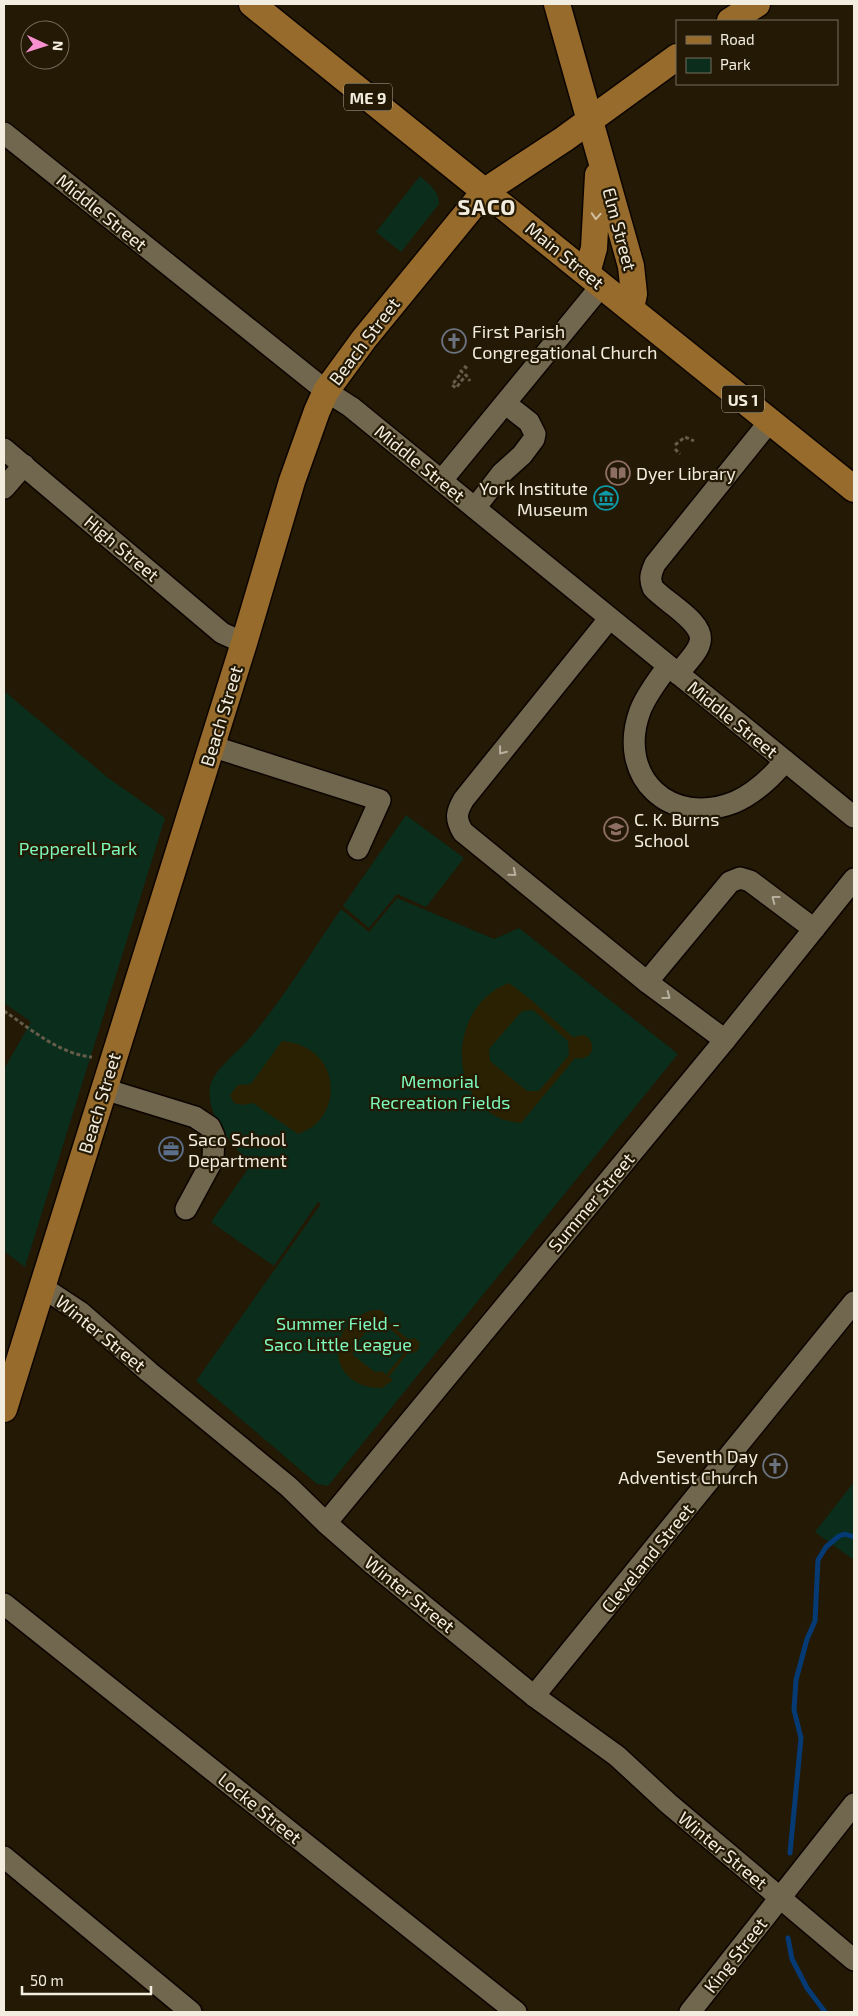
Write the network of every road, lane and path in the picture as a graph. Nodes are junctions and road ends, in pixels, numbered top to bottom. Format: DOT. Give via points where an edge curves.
graph roads {
  1 [pos="252,4"];
  2 [pos="757,4"];
  3 [pos="561,5"];
  4 [pos="732,20"];
  5 [pos="676,58"];
  6 [pos="590,119"];
  7 [pos="4,133"];
  8 [pos="599,150"];
  9 [pos="485,190"];
  10 [pos="595,279"];
  11 [pos="631,308"];
  12 [pos="464,366"];
  13 [pos="460,370"];
  14 [pos="469,370"];
  15 [pos="470,381"];
  16 [pos="326,391"];
  17 [pos="506,404"];
  18 [pos="770,421"];
  19 [pos="694,441"];
  20 [pos="4,449"];
  21 [pos="680,454"];
  22 [pos="24,465"];
  23 [pos="442,480"];
  24 [pos="4,488"];
  25 [pos="854,490"];
  26 [pos="475,508"];
  27 [pos="609,619"];
  28 [pos="244,643"];
  29 [pos="673,670"];
  30 [pos="211,746"];
  31 [pos="785,761"];
  32 [pos="854,817"];
  33 [pos="358,849"];
  34 [pos="854,879"];
  35 [pos="814,929"];
  36 [pos="647,982"];
  37 [pos="4,1011"];
  38 [pos="725,1040"];
  39 [pos="112,1061"];
  40 [pos="104,1089"];
  41 [pos="186,1209"];
  42 [pos="42,1287"];
  43 [pos="854,1302"];
  44 [pos="4,1408"];
  45 [pos="326,1523"];
  46 [pos="4,1604"];
  47 [pos="534,1696"];
  48 [pos="854,1804"];
  49 [pos="4,1857"];
  50 [pos="780,1898"];
  51 [pos="854,1960"];
  52 [pos="191,2012"];
  53 [pos="516,2012"];
  54 [pos="690,2012"];
  1 -- 9 [label="main road, Main Street / ME 9"];
  2 -- 4 [label="main road"];
  3 -- 6 [label="main road, Elm Street"];
  5 -- 6 [label="main road, Beach Street"];
  6 -- 8 [label="main road, Elm Street"];
  6 -- 9 [label="main road, Beach Street"];
  7 -- 16 [label="street, Middle Street"];
  8 -- 10 [label="main road, Elm Street, one-way"];
  8 -- 11 [label="main road, Elm Street" via="634,280"];
  9 -- 10 [label="main road, Main Street"];
  9 -- 16 [label="main road, Beach Street"];
  10 -- 11 [label="main road, Main Street / US 1"];
  10 -- 17 [label="street"];
  11 -- 18 [label="main road, Main Street / US 1"];
  12 -- 14 [label="path"];
  13 -- 15 [label="path" via="462,372 452,385 456,388 466,375"];
  16 -- 23 [label="street, Middle Street" via="351,407"];
  16 -- 28 [label="main road, Beach Street" via="292,481"];
  17 -- 23 [label="street"];
  17 -- 26 [label="street" via="529,422 534,439"];
  18 -- 25 [label="main road, Main Street / US 1"];
  18 -- 29 [label="street" via="652,571 653,588 693,622 700,632 700,642"];
  19 -- 21 [label="path" via="684,437 675,447"];
  20 -- 22 [label="street, High Street"];
  22 -- 24 [label="street"];
  22 -- 28 [label="street, High Street" via="222,633"];
  23 -- 26 [label="street, Middle Street"];
  26 -- 27 [label="street, Middle Street"];
  27 -- 29 [label="street, Middle Street"];
  27 -- 36 [label="street, one-way" via="464,799 456,816 463,832"];
  28 -- 30 [label="main road, Beach Street"];
  29 -- 31 [label="street, Middle Street"];
  29 -- 31 [label="street" via="646,699 636,726 636,760 640,772 657,794 684,807 721,806 749,794"];
  30 -- 33 [label="street" via="380,800"];
  30 -- 39 [label="main road, Beach Street"];
  31 -- 32 [label="street, Middle Street"];
  34 -- 35 [label="street, Summer Street"];
  35 -- 36 [label="street, one-way" via="750,881 740,878 730,882"];
  35 -- 38 [label="street, Summer Street"];
  36 -- 38 [label="street, one-way"];
  37 -- 39 [label="path" via="63,1050"];
  38 -- 45 [label="street, Summer Street"];
  39 -- 40 [label="main road, Beach Street"];
  40 -- 41 [label="street" via="195,1117 210,1127 214,1136 213,1159"];
  40 -- 42 [label="main road, Beach Street"];
  42 -- 44 [label="main road, Beach Street"];
  42 -- 45 [label="street, Winter Street" via="80,1312 289,1487"];
  43 -- 47 [label="street, Cleveland Street"];
  45 -- 47 [label="street, Winter Street"];
  46 -- 53 [label="street, Locke Street"];
  47 -- 50 [label="street, Winter Street" via="617,1756"];
  48 -- 50 [label="street, King Street"];
  49 -- 52 [label="street"];
  50 -- 51 [label="street, Winter Street"];
  50 -- 54 [label="street, King Street"];
}
